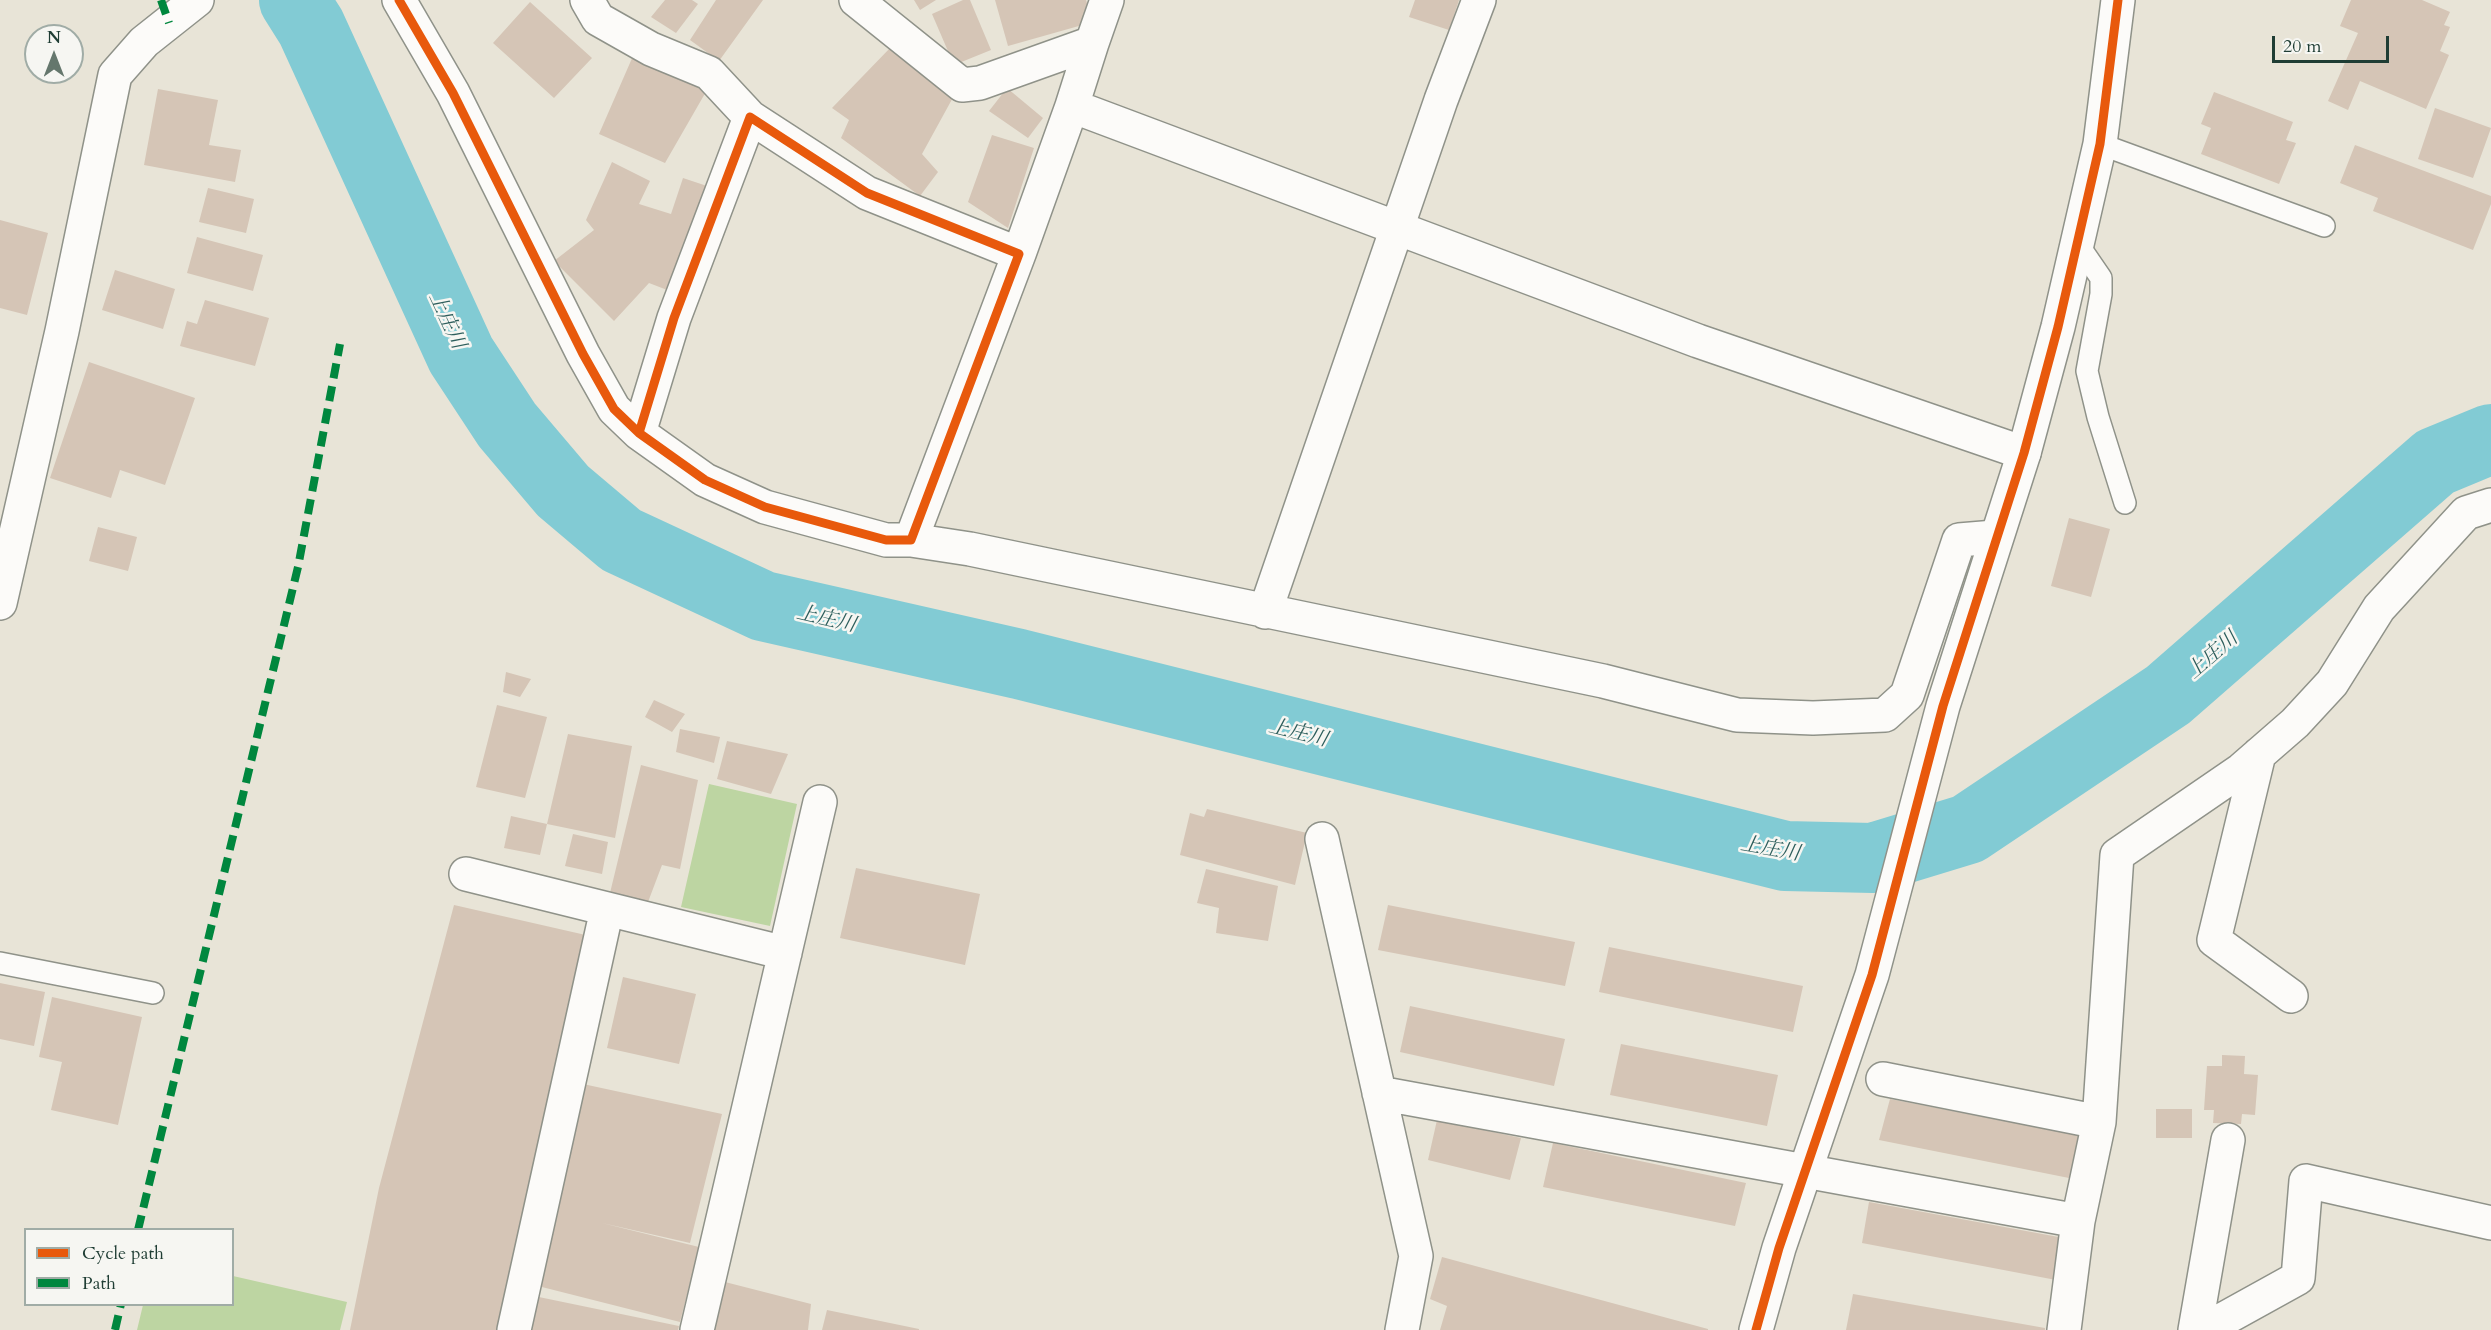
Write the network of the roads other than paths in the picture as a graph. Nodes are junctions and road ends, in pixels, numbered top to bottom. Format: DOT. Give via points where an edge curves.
graph roads {
  1 [pos="399,0"];
  2 [pos="586,0"];
  3 [pos="856,0"];
  4 [pos="1107,0"];
  5 [pos="1479,0"];
  6 [pos="2118,0"];
  7 [pos="195,1"];
  8 [pos="1092,43"];
  9 [pos="1072,106"];
  10 [pos="750,117"];
  11 [pos="2100,144"];
  12 [pos="2324,226"];
  13 [pos="1398,230"];
  14 [pos="2077,243"];
  15 [pos="1019,254"];
  16 [pos="639,433"];
  17 [pos="2024,453"];
  18 [pos="2125,503"];
  19 [pos="2491,505"];
  20 [pos="1995,537"];
  21 [pos="911,540"];
  22 [pos="4,563"];
  23 [pos="0,603"];
  24 [pos="1265,612"];
  25 [pos="2259,754"];
  26 [pos="820,802"];
  27 [pos="1322,839"];
  28 [pos="466,874"];
  29 [pos="607,909"];
  30 [pos="785,953"];
  31 [pos="0,963"];
  32 [pos="153,993"];
  33 [pos="2291,996"];
  34 [pos="1883,1079"];
  35 [pos="1379,1093"];
  36 [pos="2098,1122"];
  37 [pos="2228,1140"];
  38 [pos="1805,1169"];
  39 [pos="2078,1221"];
  40 [pos="2491,1223"];
  41 [pos="514,1330"];
  42 [pos="697,1330"];
  43 [pos="1402,1330"];
  44 [pos="1756,1330"];
  45 [pos="2064,1330"];
  46 [pos="2195,1330"];
  47 [pos="2204,1330"];
  1 -- 16 [label="street" via="453,93 588,363 614,409"];
  2 -- 10 [label="street" via="598,19 651,49 709,73"];
  3 -- 8 [label="street" via="962,85 980,83"];
  4 -- 8 [label="street"];
  5 -- 13 [label="street"];
  6 -- 11 [label="street"];
  7 -- 22 [label="street" via="144,42 115,75 62,331"];
  8 -- 9 [label="street"];
  9 -- 13 [label="street"];
  9 -- 15 [label="street"];
  10 -- 15 [label="street" via="867,193"];
  10 -- 16 [label="street" via="674,318"];
  11 -- 12 [label="lane"];
  11 -- 14 [label="street"];
  13 -- 17 [label="street" via="1698,341"];
  13 -- 24 [label="street"];
  14 -- 17 [label="street"];
  14 -- 18 [label="lane" via="2101,278 2087,371 2097,417"];
  15 -- 21 [label="street"];
  16 -- 21 [label="street" via="705,480 765,507 886,540"];
  17 -- 20 [label="street"];
  19 -- 25 [label="street" via="2466,513 2379,608 2332,683"];
  20 -- 24 [label="street" via="1959,540 1907,695 1885,715 1737,715 1603,681"];
  20 -- 38 [label="street" via="1943,706 1872,975"];
  21 -- 24 [label="street"];
  22 -- 23 [label="street"];
  25 -- 33 [label="street" via="2214,940"];
  25 -- 36 [label="street" via="2117,855"];
  26 -- 30 [label="street"];
  27 -- 35 [label="street"];
  28 -- 29 [label="street"];
  29 -- 30 [label="street"];
  29 -- 41 [label="street"];
  30 -- 42 [label="street"];
  31 -- 32 [label="lane"];
  34 -- 36 [label="street"];
  35 -- 38 [label="street"];
  35 -- 43 [label="street" via="1416,1256"];
  36 -- 39 [label="street"];
  37 -- 46 [label="street"];
  38 -- 39 [label="street"];
  38 -- 44 [label="street"];
  39 -- 45 [label="street"];
  40 -- 47 [label="street" via="2306,1181 2298,1278"];
}
